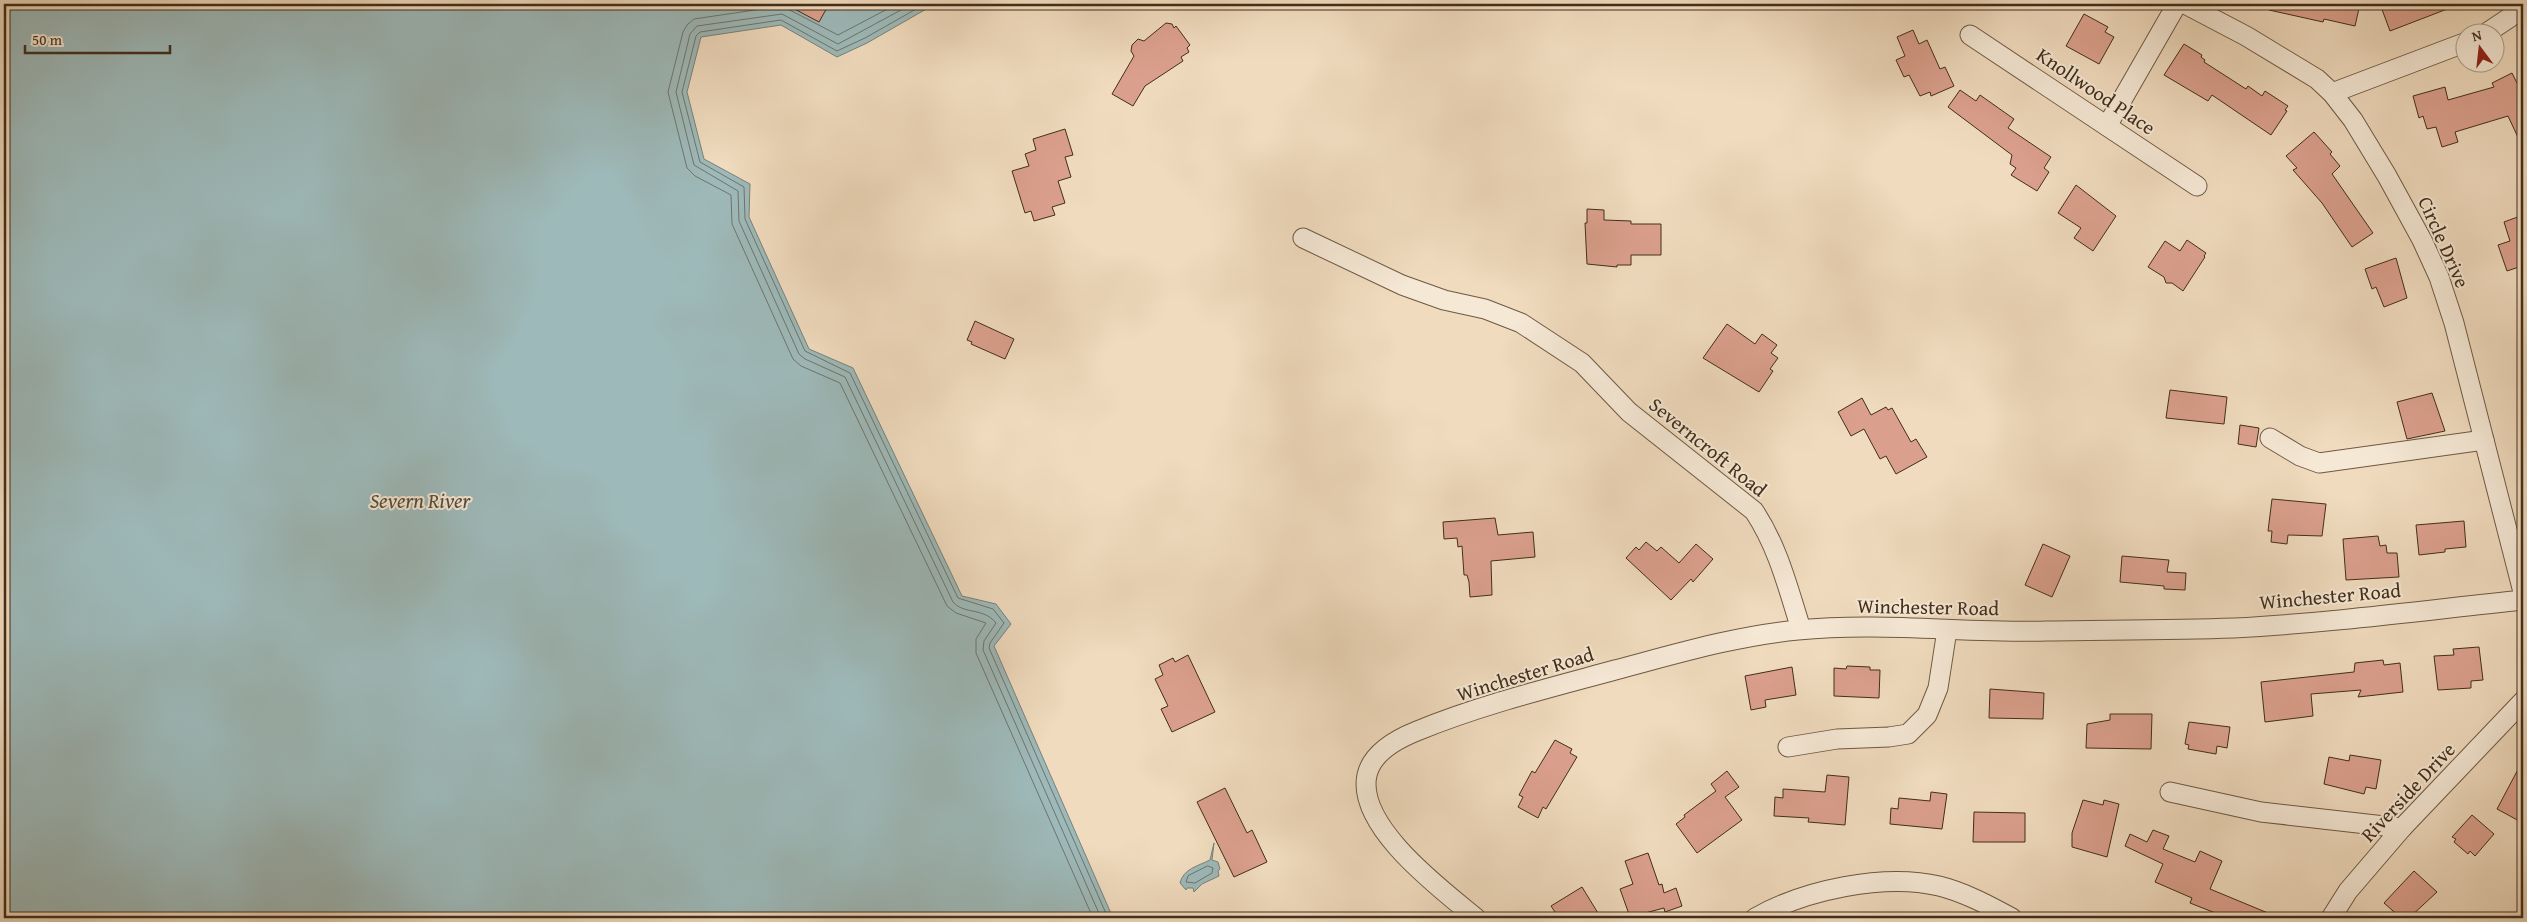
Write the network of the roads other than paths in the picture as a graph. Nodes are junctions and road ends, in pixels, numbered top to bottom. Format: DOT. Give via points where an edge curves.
graph roads {
  1 [pos="2177,4"];
  2 [pos="2184,4"];
  3 [pos="2522,4"];
  4 [pos="2503,22"];
  5 [pos="1970,35"];
  6 [pos="2454,47"];
  7 [pos="2332,94"];
  8 [pos="2107,126"];
  9 [pos="2197,186"];
  10 [pos="1304,238"];
  11 [pos="2270,438"];
  12 [pos="2484,440"];
  13 [pos="2523,592"];
  14 [pos="2523,600"];
  15 [pos="1801,629"];
  16 [pos="1947,630"];
  17 [pos="2523,701"];
  18 [pos="1788,747"];
  19 [pos="2170,792"];
  20 [pos="2402,828"];
  21 [pos="1476,918"];
  22 [pos="1755,918"];
  23 [pos="2012,918"];
  24 [pos="2331,918"];
  1 -- 8 [label="street"];
  2 -- 7 [label="street, Circle Drive" via="2292,62"];
  3 -- 4 [label="street"];
  5 -- 8 [label="street, Knollwood Place"];
  6 -- 7 [label="street"];
  7 -- 12 [label="street, Circle Drive" via="2353,120 2387,176 2439,277"];
  8 -- 9 [label="street, Knollwood Place"];
  10 -- 15 [label="street, Severncroft Road" via="1402,285 1522,323 1582,363 1629,412 1754,511 1777,555"];
  11 -- 12 [label="street" via="2319,463"];
  12 -- 13 [label="street, Circle Drive"];
  14 -- 16 [label="street, Winchester Road" via="2236,628 2022,632"];
  15 -- 16 [label="street, Winchester Road"];
  15 -- 21 [label="street, Winchester Road" via="1712,644 1537,691 1414,732 1382,751 1371,763 1366,777 1371,809 1383,830 1413,862"];
  16 -- 18 [label="street" via="1938,688 1927,715 1908,734 1889,738 1837,739"];
  17 -- 20 [label="street, Riverside Drive"];
  19 -- 20 [label="street" via="2261,812"];
  20 -- 24 [label="street, Riverside Drive" via="2348,891"];
  22 -- 23 [label="street" via="1794,899 1821,892 1860,884 1905,883 1939,886"];
}
